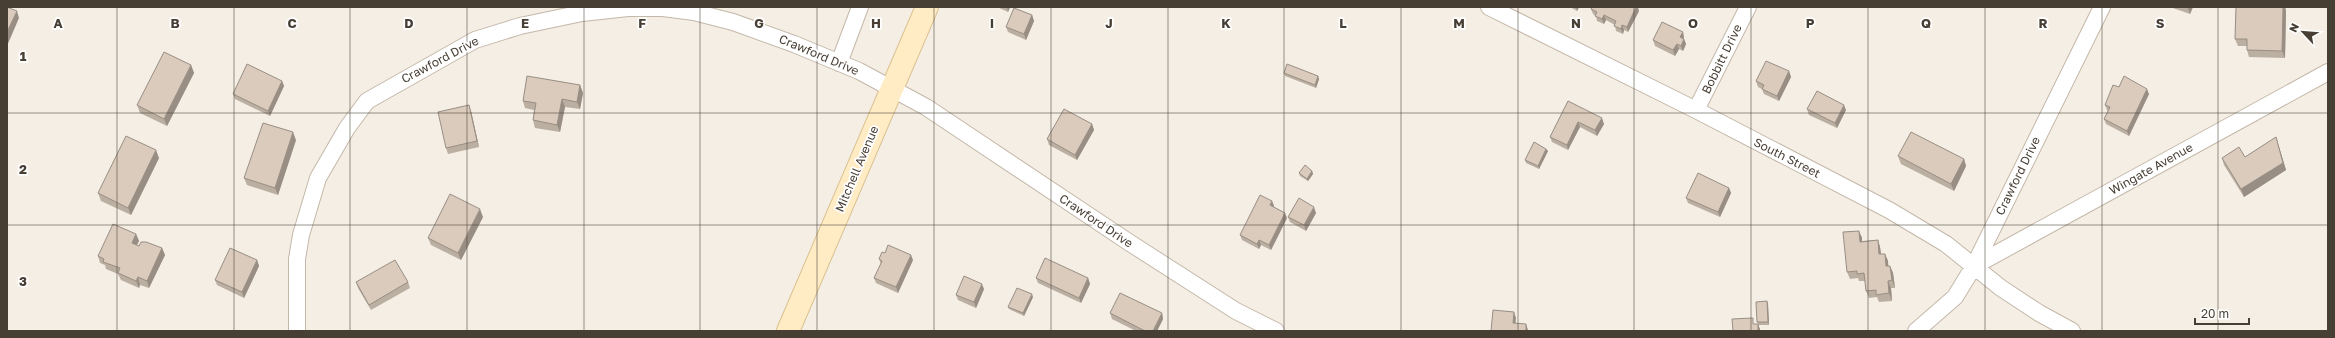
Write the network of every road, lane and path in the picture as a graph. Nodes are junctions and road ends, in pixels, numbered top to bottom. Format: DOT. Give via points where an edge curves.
graph roads {
  1 [pos="860,7"];
  2 [pos="927,7"];
  3 [pos="1489,7"];
  4 [pos="1748,7"];
  5 [pos="2102,7"];
  6 [pos="710,11"];
  7 [pos="839,63"];
  8 [pos="2328,72"];
  9 [pos="892,88"];
  10 [pos="1696,110"];
  11 [pos="1974,266"];
  12 [pos="296,331"];
  13 [pos="788,331"];
  14 [pos="1276,331"];
  15 [pos="1916,331"];
  16 [pos="2072,331"];
  1 -- 7 [label="street"];
  2 -- 9 [label="street, Mitchell Avenue"];
  3 -- 10 [label="street, South Street"];
  4 -- 10 [label="street, Bobbitt Drive"];
  5 -- 11 [label="street, Crawford Drive"];
  6 -- 7 [label="street, Crawford Drive"];
  6 -- 12 [label="street, Crawford Drive" via="628,8 582,13 520,26 474,40 367,101 347,128 318,178 297,259"];
  7 -- 9 [label="street, Crawford Drive"];
  8 -- 11 [label="street, Wingate Avenue"];
  9 -- 13 [label="street, Mitchell Avenue"];
  9 -- 14 [label="street, Crawford Drive" via="926,107 1236,312"];
  10 -- 11 [label="street, South Street" via="1889,210 1946,244"];
  11 -- 15 [label="street, Crawford Drive" via="1954,297"];
  11 -- 16 [label="street, South Street" via="2008,293"];
}
